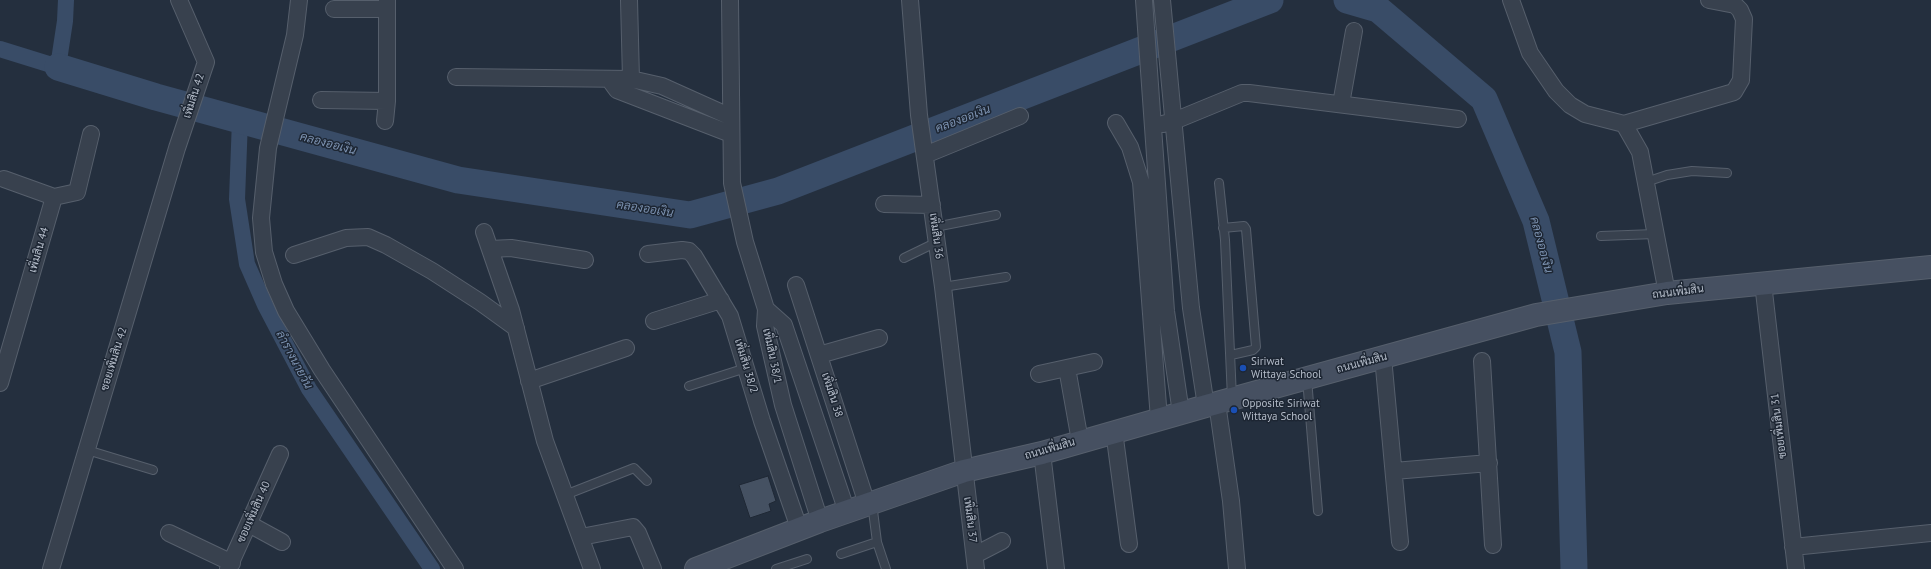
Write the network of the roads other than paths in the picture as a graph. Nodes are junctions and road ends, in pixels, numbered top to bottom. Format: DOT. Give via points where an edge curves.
graph roads {
  1 [pos="180,0"];
  2 [pos="299,0"];
  3 [pos="629,0"];
  4 [pos="730,0"];
  5 [pos="910,0"];
  6 [pos="1162,0"];
  7 [pos="1511,0"];
  8 [pos="1709,0"];
  9 [pos="1144,1"];
  10 [pos="387,5"];
  11 [pos="334,9"];
  12 [pos="1354,31"];
  13 [pos="456,77"];
  14 [pos="631,79"];
  15 [pos="609,80"];
  16 [pos="321,100"];
  17 [pos="387,101"];
  18 [pos="1341,104"];
  19 [pos="1020,116"];
  20 [pos="731,117"];
  21 [pos="1458,119"];
  22 [pos="385,121"];
  23 [pos="1174,121"];
  24 [pos="1116,122"];
  25 [pos="1624,124"];
  26 [pos="1152,126"];
  27 [pos="91,134"];
  28 [pos="731,134"];
  29 [pos="177,148"];
  30 [pos="924,153"];
  31 [pos="1727,173"];
  32 [pos="4,179"];
  33 [pos="1646,182"];
  34 [pos="1219,183"];
  35 [pos="54,196"];
  36 [pos="884,204"];
  37 [pos="932,205"];
  38 [pos="996,215"];
  39 [pos="1223,228"];
  40 [pos="484,232"];
  41 [pos="936,234"];
  42 [pos="1655,234"];
  43 [pos="1601,236"];
  44 [pos="490,250"];
  45 [pos="648,254"];
  46 [pos="294,255"];
  47 [pos="904,258"];
  48 [pos="585,260"];
  49 [pos="1931,267"];
  50 [pos="1006,277"];
  51 [pos="1763,283"];
  52 [pos="796,285"];
  53 [pos="943,287"];
  54 [pos="1667,293"];
  55 [pos="721,300"];
  56 [pos="766,309"];
  57 [pos="654,321"];
  58 [pos="516,328"];
  59 [pos="879,338"];
  60 [pos="626,348"];
  61 [pos="1231,355"];
  62 [pos="819,356"];
  63 [pos="1383,357"];
  64 [pos="1482,361"];
  65 [pos="1094,362"];
  66 [pos="746,368"];
  67 [pos="798,368"];
  68 [pos="1067,368"];
  69 [pos="775,373"];
  70 [pos="1040,374"];
  71 [pos="1306,379"];
  72 [pos="529,381"];
  73 [pos="0,383"];
  74 [pos="689,386"];
  75 [pos="1218,403"];
  76 [pos="1181,413"];
  77 [pos="1159,419"];
  78 [pos="1114,431"];
  79 [pos="1080,441"];
  80 [pos="87,450"];
  81 [pos="1042,453"];
  82 [pos="280,454"];
  83 [pos="1489,463"];
  84 [pos="153,470"];
  85 [pos="1394,471"];
  86 [pos="964,472"];
  87 [pos="647,481"];
  88 [pos="565,495"];
  89 [pos="869,503"];
  90 [pos="1318,511"];
  91 [pos="847,512"];
  92 [pos="820,521"];
  93 [pos="249,524"];
  94 [pos="799,528"];
  95 [pos="169,533"];
  96 [pos="1931,533"];
  97 [pos="581,537"];
  98 [pos="1002,541"];
  99 [pos="282,542"];
  100 [pos="878,542"];
  101 [pos="1400,542"];
  102 [pos="1129,544"];
  103 [pos="1493,545"];
  104 [pos="1793,547"];
  105 [pos="841,554"];
  106 [pos="807,559"];
  107 [pos="975,562"];
  108 [pos="230,566"];
  109 [pos="700,568"];
  110 [pos="51,569"];
  111 [pos="455,569"];
  112 [pos="592,569"];
  113 [pos="653,569"];
  114 [pos="776,569"];
  115 [pos="886,569"];
  116 [pos="1056,569"];
  117 [pos="1237,569"];
  118 [pos="1796,569"];
  1 -- 29 [label="street, เพิ่มสิน 42" via="206,62"];
  2 -- 111 [label="street" via="295,35 268,148 262,218 264,252 286,312"];
  3 -- 14 [label="street"];
  4 -- 20 [label="street"];
  5 -- 30 [label="street, เพิ่มสิน 36"];
  6 -- 23 [label="street"];
  7 -- 25 [label="street" via="1530,53 1556,91 1570,105 1585,114"];
  8 -- 25 [label="street" via="1735,5 1744,18 1741,80 1734,92"];
  9 -- 26 [label="street"];
  10 -- 11 [label="street"];
  10 -- 17 [label="street"];
  12 -- 18 [label="street"];
  13 -- 15 [label="street"];
  14 -- 15 [label="street"];
  14 -- 20 [label="street" via="662,86"];
  15 -- 28 [label="street" via="617,90"];
  16 -- 17 [label="street"];
  17 -- 22 [label="street"];
  18 -- 21 [label="street"];
  18 -- 23 [label="street" via="1242,93"];
  19 -- 30 [label="street"];
  20 -- 28 [label="street"];
  23 -- 26 [label="street"];
  23 -- 75 [label="street" via="1191,308"];
  24 -- 77 [label="street" via="1130,147 1141,182"];
  25 -- 33 [label="street" via="1640,152"];
  26 -- 76 [label="street" via="1166,311"];
  27 -- 35 [label="street" via="77,192"];
  28 -- 56 [label="street" via="732,183 745,242"];
  29 -- 80 [label="street, ซอยเพิ่มสิน 42"];
  30 -- 37 [label="street, เพิ่มสิน 36"];
  31 -- 33 [label="lane" via="1692,171"];
  32 -- 35 [label="street"];
  33 -- 42 [label="street"];
  34 -- 39 [label="lane"];
  35 -- 73 [label="street, เพิ่มสิน 44"];
  36 -- 37 [label="street"];
  37 -- 41 [label="street, เพิ่มสิน 36"];
  38 -- 41 [label="lane"];
  39 -- 61 [label="lane"];
  39 -- 61 [label="lane" via="1244,226 1246,229 1256,347"];
  40 -- 44 [label="street"];
  41 -- 47 [label="lane"];
  41 -- 53 [label="street, เพิ่มสิน 36"];
  42 -- 43 [label="lane"];
  42 -- 54 [label="street"];
  44 -- 48 [label="street" via="512,248"];
  44 -- 58 [label="street"];
  45 -- 55 [label="street, เพิ่มสิน 38/2" via="689,251"];
  46 -- 58 [label="street" via="346,238 368,236 432,271"];
  49 -- 51 [label="street, ถนนเพิ่มสิน"];
  50 -- 53 [label="lane"];
  51 -- 54 [label="street, ถนนเพิ่มสิน"];
  51 -- 104 [label="street, ซอยเพิ่มสิน 31"];
  52 -- 62 [label="street, เพิ่มสิน 38"];
  53 -- 86 [label="street, เพิ่มสิน 36"];
  54 -- 63 [label="street, ถนนเพิ่มสิน" via="1536,316"];
  55 -- 57 [label="street"];
  55 -- 66 [label="street, เพิ่มสิน 38/2" via="730,316"];
  56 -- 67 [label="street, เพิ่มสิน 38/1" via="784,325"];
  56 -- 69 [label="street, เพิ่มสิน 38/1" via="765,326"];
  58 -- 72 [label="street"];
  59 -- 62 [label="street"];
  60 -- 72 [label="street"];
  61 -- 75 [label="lane"];
  62 -- 89 [label="street, เพิ่มสิน 38"];
  63 -- 71 [label="street, ถนนเพิ่มสิน"];
  63 -- 85 [label="street"];
  64 -- 83 [label="street"];
  65 -- 68 [label="street"];
  66 -- 74 [label="lane"];
  66 -- 94 [label="street, เพิ่มสิน 38/2"];
  67 -- 69 [label="street"];
  67 -- 91 [label="street, เพิ่มสิน 38/1"];
  68 -- 70 [label="street"];
  68 -- 79 [label="street"];
  69 -- 92 [label="street, เพิ่มสิน 38/1"];
  71 -- 75 [label="street, ถนนเพิ่มสิน"];
  71 -- 90 [label="lane"];
  72 -- 88 [label="street" via="545,441"];
  75 -- 76 [label="street, ถนนเพิ่มสิน"];
  75 -- 117 [label="street"];
  76 -- 77 [label="street, ถนนเพิ่มสิน"];
  77 -- 78 [label="street, ถนนเพิ่มสิน"];
  78 -- 79 [label="street, ถนนเพิ่มสิน"];
  78 -- 102 [label="street"];
  79 -- 81 [label="street, ถนนเพิ่มสิน"];
  80 -- 84 [label="lane"];
  80 -- 110 [label="street, ซอยเพิ่มสิน 42"];
  81 -- 86 [label="street, ถนนเพิ่มสิน"];
  81 -- 116 [label="street"];
  82 -- 93 [label="street, ซอยเพิ่มสิน 40"];
  83 -- 85 [label="street"];
  83 -- 103 [label="street"];
  85 -- 101 [label="street"];
  86 -- 89 [label="street, ถนนเพิ่มสิน"];
  86 -- 107 [label="street, เพิ่มสิน 37"];
  87 -- 88 [label="lane" via="634,468"];
  88 -- 97 [label="street"];
  89 -- 91 [label="street, ถนนเพิ่มสิน"];
  89 -- 100 [label="lane"];
  91 -- 92 [label="street, ถนนเพิ่มสิน"];
  92 -- 94 [label="street, ถนนเพิ่มสิน"];
  93 -- 99 [label="street"];
  93 -- 108 [label="street, ซอยเพิ่มสิน 40"];
  94 -- 109 [label="street, ถนนเพิ่มสิน"];
  95 -- 108 [label="street"];
  96 -- 104 [label="street"];
  97 -- 112 [label="street"];
  97 -- 113 [label="street" via="633,527"];
  98 -- 107 [label="street"];
  100 -- 105 [label="lane"];
  100 -- 115 [label="lane"];
  104 -- 118 [label="street, ซอยเพิ่มสิน 31"];
  106 -- 114 [label="lane"];
}
